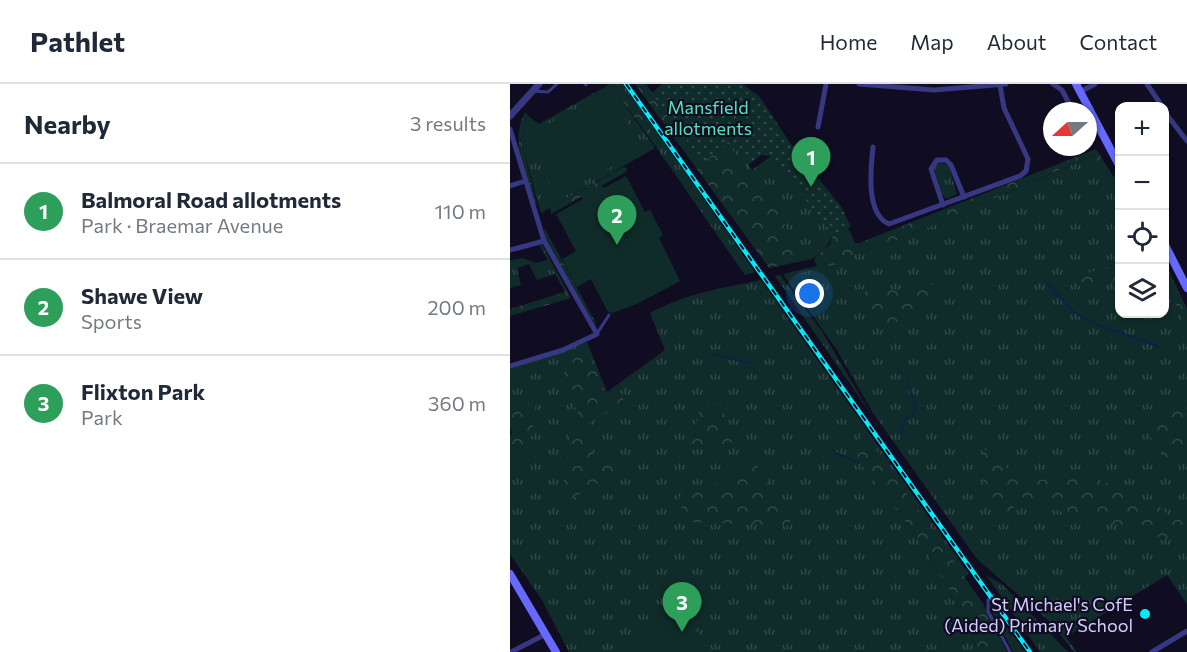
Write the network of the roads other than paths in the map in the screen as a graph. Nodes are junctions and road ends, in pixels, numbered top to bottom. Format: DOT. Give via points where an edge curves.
graph roads {
  1 [pos="539,84"];
  2 [pos="557,84"];
  3 [pos="826,84"];
  4 [pos="859,84"];
  5 [pos="1053,84"];
  6 [pos="1095,84"];
  7 [pos="1147,84"];
  8 [pos="1003,85"];
  9 [pos="1078,88"];
  10 [pos="533,91"];
  11 [pos="1068,102"];
  12 [pos="1159,102"];
  13 [pos="510,116"];
  14 [pos="1169,118"];
  15 [pos="818,127"];
  16 [pos="510,129"];
  17 [pos="1187,141"];
  18 [pos="873,147"];
  19 [pos="1115,159"];
  20 [pos="525,181"];
  21 [pos="510,186"];
  22 [pos="964,197"];
  23 [pos="943,205"];
  24 [pos="543,241"];
  25 [pos="510,250"];
  26 [pos="1169,253"];
  27 [pos="1187,288"];
  28 [pos="609,315"];
  29 [pos="597,334"];
  30 [pos="510,366"];
  31 [pos="511,577"];
  32 [pos="993,595"];
  33 [pos="1187,631"];
  34 [pos="546,634"];
  35 [pos="511,652"];
  36 [pos="556,652"];
  37 [pos="1010,652"];
  38 [pos="1152,652"];
  1 -- 10 [label="street"];
  2 -- 10 [label="lane" via="543,93"];
  3 -- 15 [label="street"];
  4 -- 8 [label="street" via="934,90"];
  5 -- 11 [label="street"];
  6 -- 9 [label="street"];
  7 -- 12 [label="street"];
  8 -- 22 [label="street" via="1004,108 1027,156 1028,167 1020,176"];
  9 -- 19 [label="main road"];
  10 -- 13 [label="street"];
  14 -- 17 [label="street"];
  16 -- 20 [label="street"];
  18 -- 23 [label="street" via="869,184 884,221 895,223"];
  20 -- 21 [label="street"];
  20 -- 24 [label="street"];
  22 -- 23 [label="street"];
  22 -- 23 [label="street" via="951,165 946,160 937,160 931,169"];
  24 -- 25 [label="street"];
  24 -- 29 [label="street"];
  26 -- 27 [label="main road"];
  28 -- 29 [label="lane"];
  29 -- 30 [label="street" via="563,350"];
  31 -- 34 [label="main road"];
  32 -- 37 [label="lane" via="987,608"];
  33 -- 38 [label="street"];
  34 -- 35 [label="street"];
  34 -- 36 [label="main road"];
}
